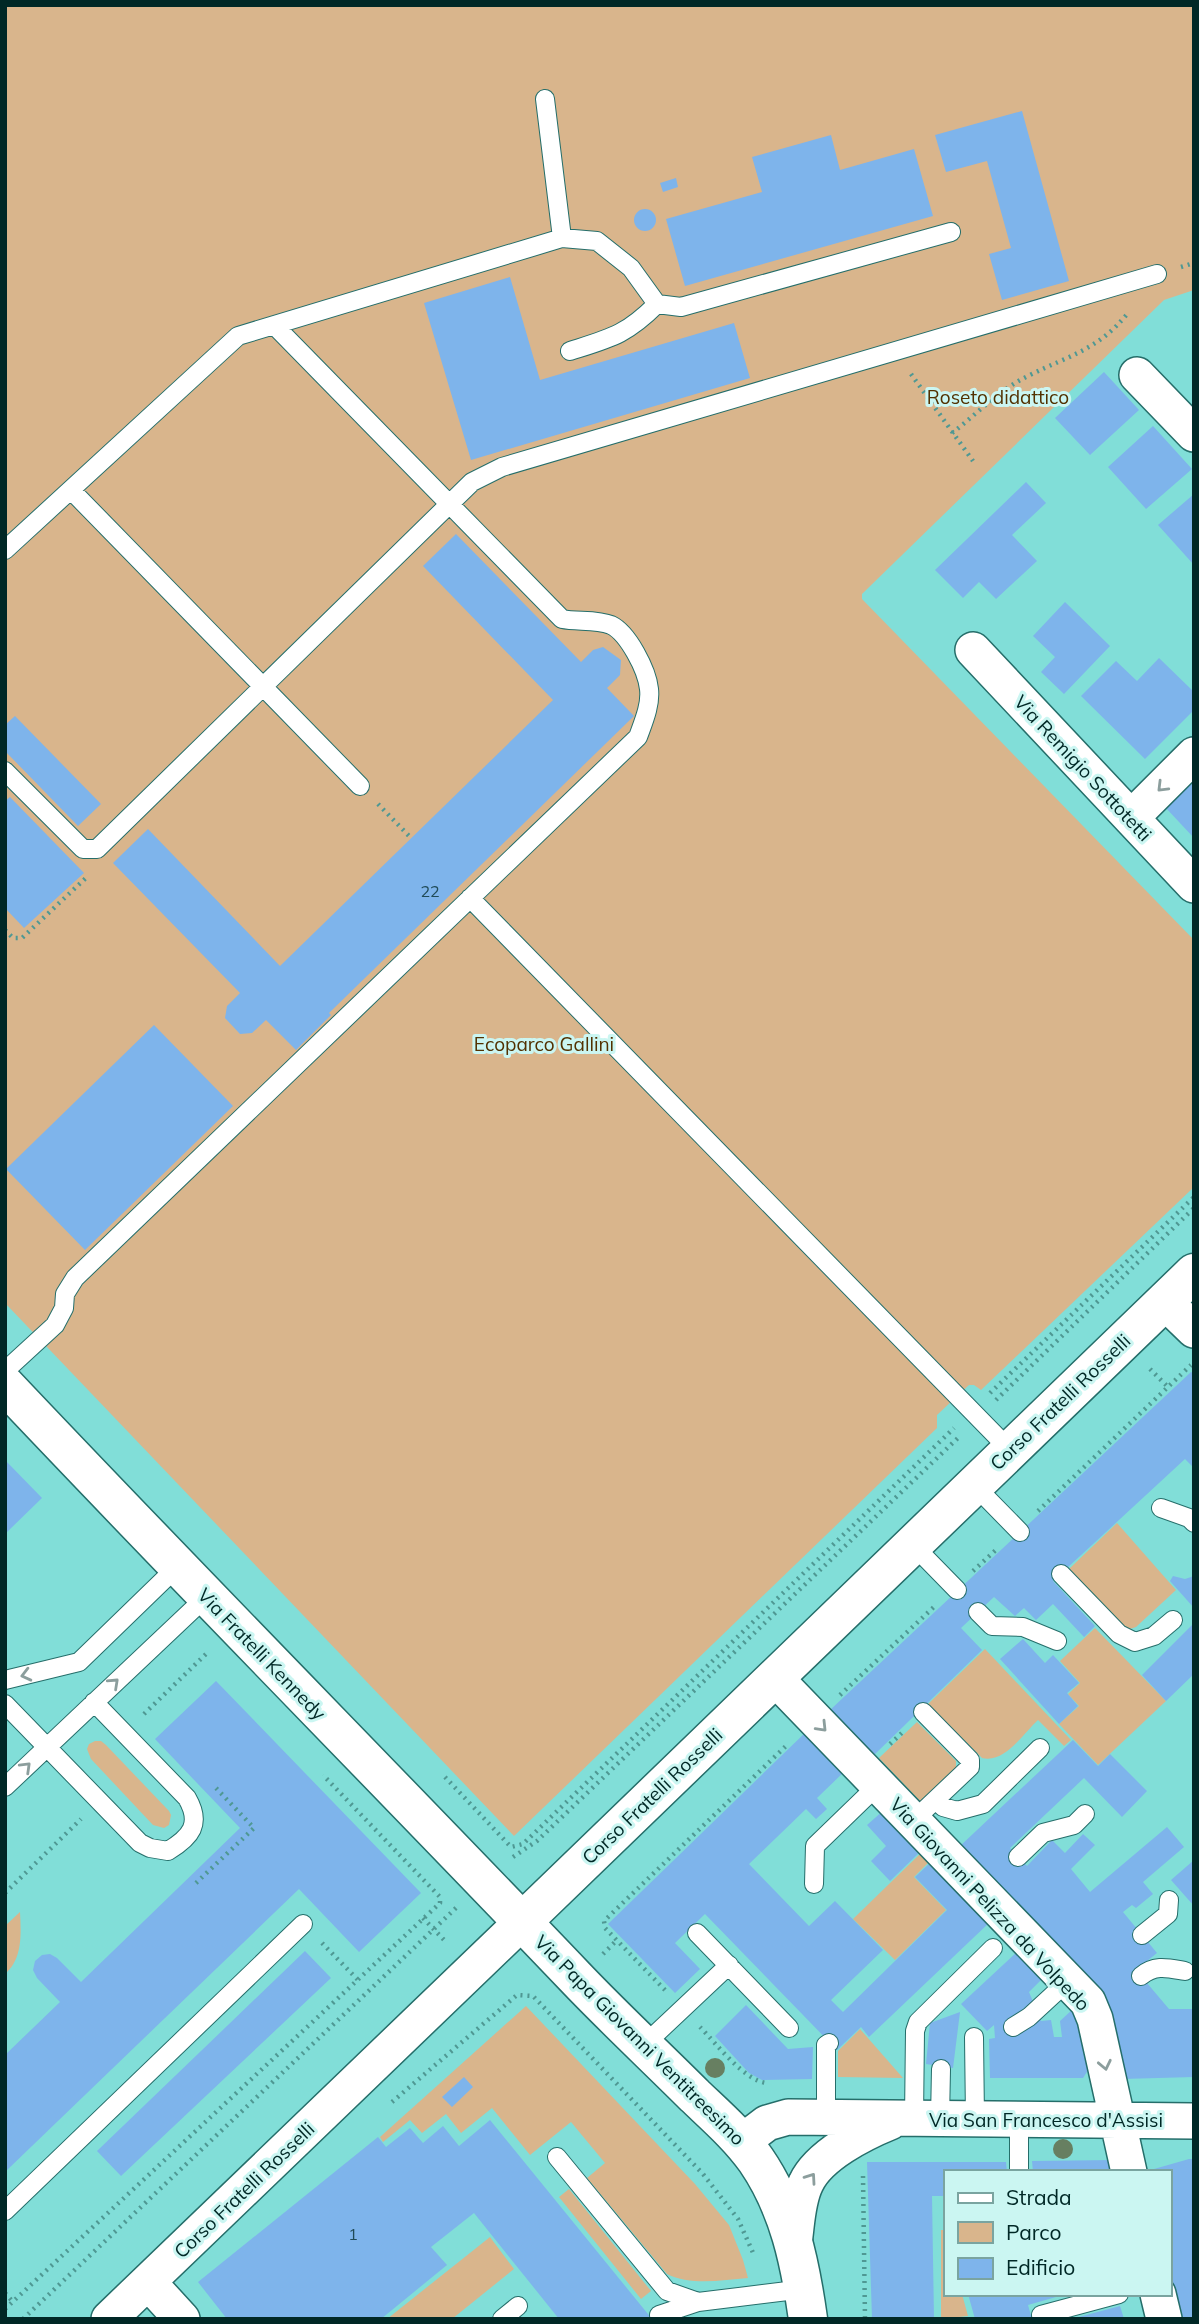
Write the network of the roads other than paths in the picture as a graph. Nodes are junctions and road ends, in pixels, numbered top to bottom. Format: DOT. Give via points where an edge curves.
graph roads {
  1 [pos="545,99"];
  2 [pos="951,232"];
  3 [pos="562,238"];
  4 [pos="1151,276"];
  5 [pos="657,304"];
  6 [pos="274,325"];
  7 [pos="570,351"];
  8 [pos="1137,375"];
  9 [pos="1194,434"];
  10 [pos="71,489"];
  11 [pos="450,504"];
  12 [pos="5,550"];
  13 [pos="973,650"];
  14 [pos="263,687"];
  15 [pos="1194,755"];
  16 [pos="5,771"];
  17 [pos="360,786"];
  18 [pos="1131,818"];
  19 [pos="1194,885"];
  20 [pos="470,898"];
  21 [pos="1194,1273"];
  22 [pos="1164,1302"];
  23 [pos="1194,1330"];
  24 [pos="5,1370"];
  25 [pos="5,1385"];
  26 [pos="1010,1450"];
  27 [pos="974,1485"];
  28 [pos="1161,1508"];
  29 [pos="1194,1523"];
  30 [pos="1020,1532"];
  31 [pos="913,1545"];
  32 [pos="177,1567"];
  33 [pos="1061,1574"];
  34 [pos="957,1590"];
  35 [pos="206,1597"];
  36 [pos="978,1612"];
  37 [pos="1173,1619"];
  38 [pos="1057,1641"];
  39 [pos="775,1678"];
  40 [pos="5,1680"];
  41 [pos="94,1702"];
  42 [pos="5,1704"];
  43 [pos="923,1712"];
  44 [pos="47,1747"];
  45 [pos="1040,1748"];
  46 [pos="871,1778"];
  47 [pos="5,1787"];
  48 [pos="925,1811"];
  49 [pos="1085,1814"];
  50 [pos="1018,1857"];
  51 [pos="814,1884"];
  52 [pos="1169,1900"];
  53 [pos="523,1921"];
  54 [pos="303,1924"];
  55 [pos="697,1933"];
  56 [pos="1142,1935"];
  57 [pos="993,1948"];
  58 [pos="729,1965"];
  59 [pos="1185,1970"];
  60 [pos="1141,1976"];
  61 [pos="1087,1994"];
  62 [pos="1013,2027"];
  63 [pos="789,2028"];
  64 [pos="974,2036"];
  65 [pos="829,2043"];
  66 [pos="644,2045"];
  67 [pos="941,2069"];
  68 [pos="826,2118"];
  69 [pos="917,2119"];
  70 [pos="975,2119"];
  71 [pos="1019,2120"];
  72 [pos="1117,2121"];
  73 [pos="1194,2121"];
  74 [pos="742,2142"];
  75 [pos="557,2157"];
  76 [pos="1019,2170"];
  77 [pos="1129,2170"];
  78 [pos="5,2211"];
  79 [pos="794,2243"];
  80 [pos="148,2282"];
  81 [pos="1112,2296"];
  82 [pos="1158,2296"];
  83 [pos="698,2302"];
  84 [pos="806,2304"];
  85 [pos="518,2306"];
  86 [pos="659,2315"];
  87 [pos="1041,2315"];
  88 [pos="177,2317"];
  89 [pos="109,2319"];
  90 [pos="502,2319"];
  91 [pos="1164,2319"];
  1 -- 3 [label="lane"];
  2 -- 5 [label="lane" via="681,307"];
  3 -- 5 [label="lane" via="597,241 631,268"];
  3 -- 6 [label="lane"];
  4 -- 11 [label="lane" via="502,467 471,482"];
  5 -- 7 [label="lane" via="637,324 613,338"];
  6 -- 10 [label="lane" via="238,335"];
  6 -- 11 [label="lane"];
  8 -- 9 [label="street"];
  10 -- 12 [label="lane"];
  10 -- 14 [label="lane"];
  11 -- 14 [label="lane"];
  11 -- 20 [label="lane" via="562,619 614,626 627,639 649,689 638,737"];
  13 -- 18 [label="street, Via Remigio Sottotetti"];
  14 -- 16 [label="lane" via="97,849 83,849"];
  14 -- 17 [label="lane"];
  15 -- 18 [label="street, one-way"];
  18 -- 19 [label="street, Via Remigio Sottotetti"];
  20 -- 24 [label="lane" via="75,1278 55,1325"];
  20 -- 26 [label="lane"];
  21 -- 22 [label="main road, Corso Fratelli Rosselli"];
  22 -- 23 [label="street"];
  22 -- 26 [label="main road, Corso Fratelli Rosselli"];
  25 -- 32 [label="main road, Via Fratelli Kennedy"];
  26 -- 27 [label="main road, Corso Fratelli Rosselli"];
  27 -- 30 [label="lane"];
  27 -- 31 [label="main road, Corso Fratelli Rosselli"];
  28 -- 29 [label="lane"];
  31 -- 34 [label="lane"];
  31 -- 39 [label="main road, Corso Fratelli Rosselli"];
  32 -- 35 [label="main road, Via Fratelli Kennedy"];
  32 -- 40 [label="lane, one-way" via="79,1662"];
  33 -- 37 [label="lane" via="1119,1634 1135,1642 1154,1636"];
  41 -- 35 [label="lane, one-way"];
  35 -- 53 [label="main road, Via Fratelli Kennedy"];
  36 -- 38 [label="lane" via="992,1626 1023,1627"];
  39 -- 46 [label="street, Via Giovanni Pelizza da Volpedo, one-way"];
  39 -- 53 [label="main road, Corso Fratelli Rosselli"];
  41 -- 44 [label="lane"];
  41 -- 44 [label="lane" via="187,1798 194,1824 187,1840 168,1851 140,1843"];
  42 -- 44 [label="lane"];
  43 -- 48 [label="lane" via="970,1760 970,1767"];
  47 -- 44 [label="lane, one-way"];
  45 -- 48 [label="lane" via="983,1804 957,1811 943,1807"];
  46 -- 48 [label="street, Via Giovanni Pelizza da Volpedo"];
  46 -- 51 [label="lane" via="815,1846"];
  48 -- 61 [label="street, Via Giovanni Pelizza da Volpedo" via="987,1887"];
  49 -- 50 [label="lane" via="1074,1825 1043,1833"];
  52 -- 56 [label="lane" via="1168,1914"];
  53 -- 66 [label="main road, Via Papa Giovanni Ventitreesimo"];
  53 -- 80 [label="street, Corso Fratelli Rosselli"];
  54 -- 78 [label="lane"];
  55 -- 58 [label="lane"];
  57 -- 69 [label="lane" via="918,2022"];
  58 -- 63 [label="lane"];
  58 -- 66 [label="lane"];
  59 -- 60 [label="lane" via="1161,1967"];
  61 -- 62 [label="lane"];
  61 -- 72 [label="street, Via Giovanni Pelizza da Volpedo, one-way"];
  64 -- 70 [label="lane"];
  65 -- 68 [label="lane"];
  66 -- 74 [label="main road, Via Papa Giovanni Ventitreesimo"];
  67 -- 69 [label="lane"];
  68 -- 69 [label="street, Via San Francesco d'Assisi"];
  68 -- 74 [label="street, Via San Francesco d'Assisi" via="777,2119"];
  69 -- 70 [label="street, Via San Francesco d'Assisi"];
  79 -- 69 [label="street, Via San Francesco d'Assisi, one-way" via="806,2180 833,2153 870,2130"];
  70 -- 71 [label="street, Via San Francesco d'Assisi"];
  71 -- 72 [label="street, Via San Francesco d'Assisi"];
  71 -- 76 [label="lane"];
  72 -- 73 [label="street, Via San Francesco d'Assisi"];
  72 -- 77 [label="street, Via Giovanni Pelizza da Volpedo"];
  74 -- 79 [label="main road, Via Papa Giovanni Ventitreesimo" via="783,2207"];
  75 -- 83 [label="lane" via="667,2291"];
  79 -- 84 [label="main road, Via Papa Giovanni Ventitreesimo"];
  80 -- 88 [label="street"];
  80 -- 89 [label="street, Corso Fratelli Rosselli"];
  81 -- 87 [label="lane"];
  82 -- 91 [label="street"];
  83 -- 84 [label="lane" via="764,2293"];
  83 -- 86 [label="lane"];
  85 -- 90 [label="lane"];
}
